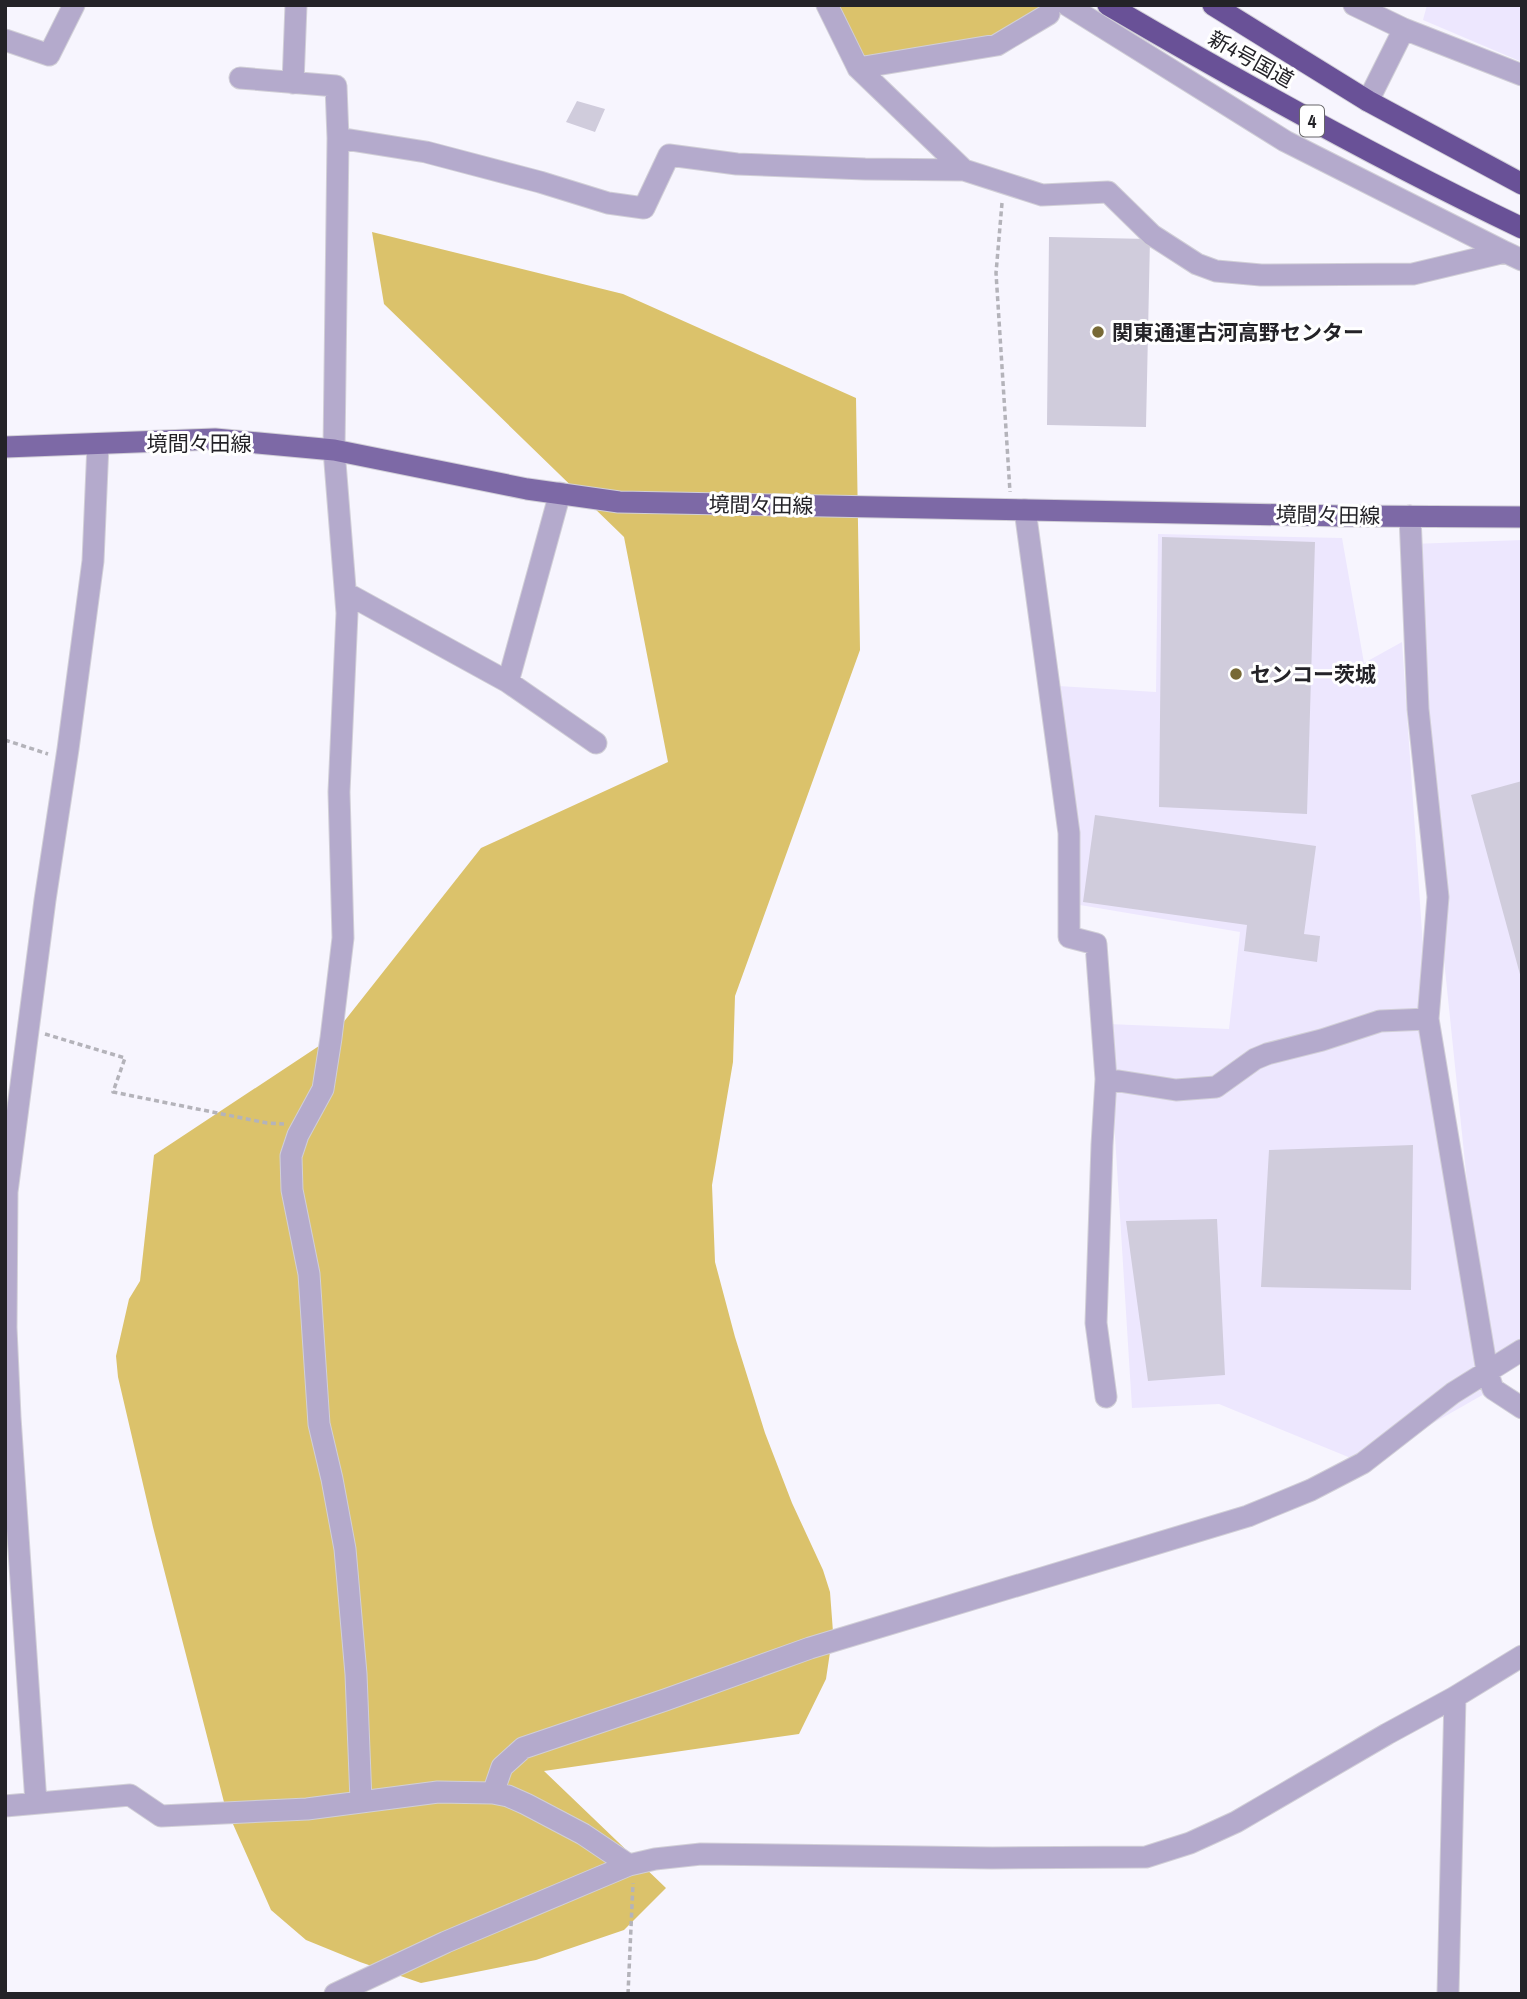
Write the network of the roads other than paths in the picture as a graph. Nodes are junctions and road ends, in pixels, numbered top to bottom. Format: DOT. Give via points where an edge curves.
graph roads {
  1 [pos="74,5"];
  2 [pos="296,5"];
  3 [pos="827,5"];
  4 [pos="1108,5"];
  5 [pos="1213,5"];
  6 [pos="1354,5"];
  7 [pos="1058,10"];
  8 [pos="1405,29"];
  9 [pos="5,40"];
  10 [pos="858,68"];
  11 [pos="1522,75"];
  12 [pos="240,78"];
  13 [pos="293,83"];
  14 [pos="1368,101"];
  15 [pos="338,138"];
  16 [pos="964,170"];
  17 [pos="1522,184"];
  18 [pos="1522,228"];
  19 [pos="1513,256"];
  20 [pos="97,444"];
  21 [pos="5,447"];
  22 [pos="334,450"];
  23 [pos="560,494"];
  24 [pos="1018,510"];
  25 [pos="1410,516"];
  26 [pos="1522,517"];
  27 [pos="345,593"];
  28 [pos="508,682"];
  29 [pos="596,743"];
  30 [pos="1428,1019"];
  31 [pos="1106,1079"];
  32 [pos="1522,1350"];
  33 [pos="1487,1371"];
  34 [pos="1106,1397"];
  35 [pos="1522,1408"];
  36 [pos="1522,1656"];
  37 [pos="1455,1697"];
  38 [pos="493,1793"];
  39 [pos="361,1801"];
  40 [pos="36,1803"];
  41 [pos="5,1806"];
  42 [pos="631,1864"];
  43 [pos="1448,1993"];
  44 [pos="335,1994"];
  1 -- 9 [label="street" via="49,55"];
  2 -- 13 [label="street"];
  3 -- 10 [label="street"];
  4 -- 18 [label="highway, 新4号国道 / 4" via="1357,146"];
  5 -- 14 [label="highway, 新4号国道 / 4"];
  6 -- 8 [label="street"];
  7 -- 10 [label="street" via="997,45"];
  7 -- 19 [label="street" via="1285,141"];
  8 -- 11 [label="street"];
  8 -- 14 [label="street"];
  10 -- 16 [label="street"];
  12 -- 13 [label="street"];
  13 -- 15 [label="street" via="336,86"];
  14 -- 17 [label="highway, 新4号国道 / 4"];
  15 -- 16 [label="street" via="426,152 607,203 644,208 669,155 737,164"];
  15 -- 22 [label="street"];
  16 -- 19 [label="street" via="1042,195 1108,192 1153,235 1216,271 1413,274"];
  20 -- 21 [label="main road, 境間々田線"];
  20 -- 22 [label="main road, 境間々田線" via="215,439"];
  20 -- 40 [label="street" via="93,561 7,1192 10,1417"];
  22 -- 23 [label="main road, 境間々田線"];
  22 -- 27 [label="street"];
  23 -- 24 [label="main road, 境間々田線" via="619,502"];
  23 -- 28 [label="street"];
  24 -- 25 [label="main road, 境間々田線"];
  24 -- 31 [label="street" via="1069,833 1069,937 1096,944"];
  25 -- 26 [label="main road, 境間々田線"];
  25 -- 30 [label="street" via="1418,709 1438,897"];
  27 -- 28 [label="street"];
  27 -- 39 [label="street" via="339,792 343,938 323,1088 291,1156 292,1191 309,1274 319,1424 345,1549"];
  28 -- 29 [label="street"];
  30 -- 31 [label="street" via="1380,1021 1267,1054 1216,1087 1176,1090"];
  30 -- 33 [label="street"];
  31 -- 34 [label="street" via="1096,1323"];
  32 -- 33 [label="street"];
  33 -- 35 [label="street" via="1493,1389"];
  33 -- 38 [label="street" via="1363,1463 1311,1490 1248,1516 810,1647 523,1748 502,1767"];
  36 -- 37 [label="street"];
  37 -- 42 [label="street" via="1236,1822 1146,1857 701,1854"];
  37 -- 43 [label="street"];
  38 -- 39 [label="street" via="438,1792"];
  38 -- 42 [label="street" via="526,1804"];
  39 -- 40 [label="street" via="307,1809 161,1816 130,1795"];
  40 -- 41 [label="street"];
  42 -- 44 [label="street"];
}
